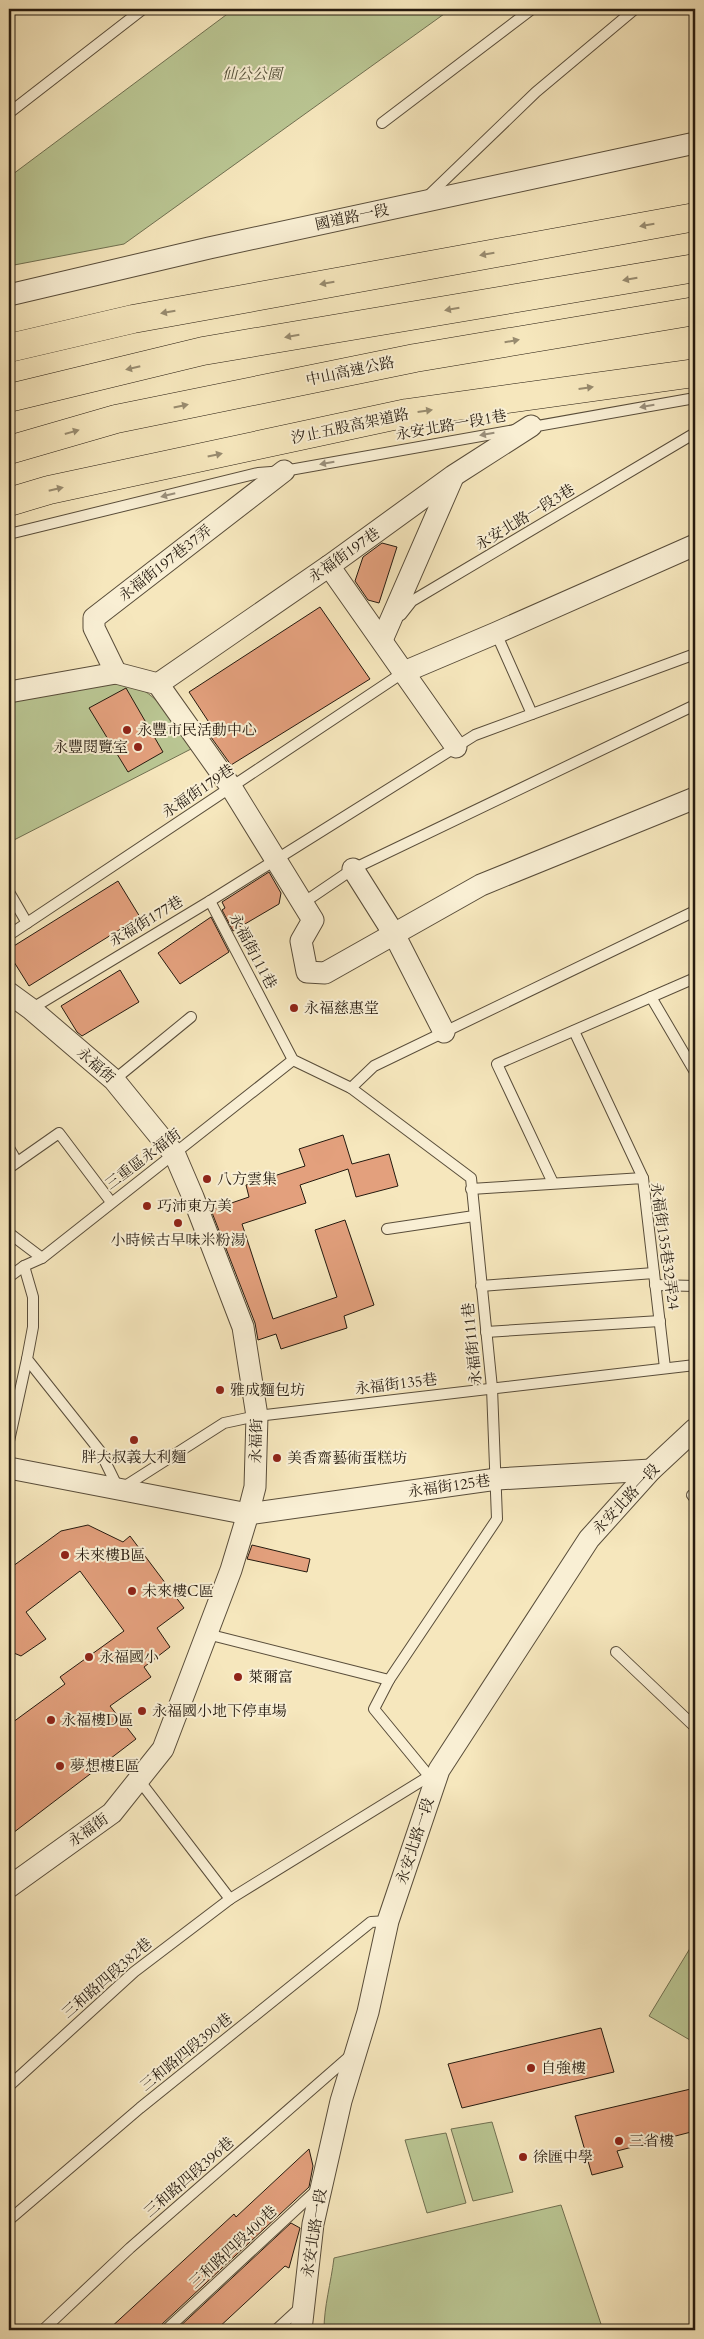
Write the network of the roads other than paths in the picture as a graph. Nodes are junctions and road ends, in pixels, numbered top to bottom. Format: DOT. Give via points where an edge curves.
graph roads {
  1 [pos="144,9"];
  2 [pos="532,9"];
  3 [pos="635,9"];
  4 [pos="9,114"];
  5 [pos="382,123"];
  6 [pos="695,142"];
  7 [pos="422,202"];
  8 [pos="695,217"];
  9 [pos="695,268"];
  10 [pos="9,295"];
  11 [pos="695,311"];
  12 [pos="9,348"];
  13 [pos="695,373"];
  14 [pos="9,398"];
  15 [pos="695,398"];
  16 [pos="531,426"];
  17 [pos="695,433"];
  18 [pos="9,450"];
  19 [pos="284,471"];
  20 [pos="453,476"];
  21 [pos="9,502"];
  22 [pos="9,534"];
  23 [pos="695,545"];
  24 [pos="329,566"];
  25 [pos="496,634"];
  26 [pos="382,640"];
  27 [pos="695,654"];
  28 [pos="404,672"];
  29 [pos="116,673"];
  30 [pos="158,684"];
  31 [pos="9,692"];
  32 [pos="695,705"];
  33 [pos="532,714"];
  34 [pos="456,747"];
  35 [pos="231,787"];
  36 [pos="695,798"];
  37 [pos="276,860"];
  38 [pos="354,869"];
  39 [pos="9,892"];
  40 [pos="210,901"];
  41 [pos="303,903"];
  42 [pos="695,912"];
  43 [pos="27,923"];
  44 [pos="394,934"];
  45 [pos="9,936"];
  46 [pos="695,978"];
  47 [pos="9,993"];
  48 [pos="651,997"];
  49 [pos="31,1009"];
  50 [pos="191,1017"];
  51 [pos="574,1031"];
  52 [pos="444,1032"];
  53 [pos="293,1060"];
  54 [pos="695,1072"];
  55 [pos="114,1080"];
  56 [pos="352,1088"];
  57 [pos="9,1148"];
  58 [pos="175,1155"];
  59 [pos="13,1165"];
  60 [pos="643,1178"];
  61 [pos="553,1183"];
  62 [pos="471,1188"];
  63 [pos="111,1202"];
  64 [pos="474,1216"];
  65 [pos="386,1229"];
  66 [pos="9,1233"];
  67 [pos="42,1258"];
  68 [pos="24,1266"];
  69 [pos="654,1273"];
  70 [pos="9,1277"];
  71 [pos="655,1285"];
  72 [pos="481,1286"];
  73 [pos="695,1286"];
  74 [pos="660,1321"];
  75 [pos="486,1332"];
  76 [pos="28,1359"];
  77 [pos="695,1365"];
  78 [pos="665,1368"];
  79 [pos="492,1388"];
  80 [pos="257,1416"];
  81 [pos="695,1429"];
  82 [pos="9,1441"];
  83 [pos="9,1468"];
  84 [pos="651,1470"];
  85 [pos="497,1479"];
  86 [pos="119,1490"];
  87 [pos="248,1514"];
  88 [pos="207,1634"];
  89 [pos="616,1652"];
  90 [pos="389,1680"];
  91 [pos="695,1727"];
  92 [pos="434,1773"];
  93 [pos="139,1780"];
  94 [pos="9,1887"];
  95 [pos="230,1899"];
  96 [pos="388,1922"];
  97 [pos="358,2050"];
  98 [pos="9,2086"];
  99 [pos="321,2186"];
  100 [pos="9,2220"];
  101 [pos="303,2306"];
  102 [pos="43,2330"];
  103 [pos="166,2330"];
  104 [pos="276,2330"];
  105 [pos="301,2330"];
  1 -- 4 [label="lane"];
  2 -- 5 [label="lane"];
  3 -- 7 [label="lane" via="536,92"];
  6 -- 7 [label="street, 國道路一段"];
  7 -- 10 [label="street, 國道路一段"];
  8 -- 12 [label="highway, one-way" via="133,319"];
  9 -- 14 [label="highway, one-way" via="203,351"];
  18 -- 11 [label="highway, 中山高速公路, one-way" via="116,419 386,364"];
  21 -- 13 [label="highway, 汐止五股高架道路, one-way" via="49,490 407,413"];
  15 -- 16 [label="lane, 永安北路一段1巷, one-way"];
  16 -- 19 [label="lane, 永安北路一段1巷, one-way"];
  16 -- 20 [label="street, 永福街197巷"];
  17 -- 26 [label="lane, 永安北路一段3巷" via="412,601"];
  19 -- 22 [label="lane, 永安北路一段1巷, one-way" via="258,474"];
  19 -- 29 [label="street, 永福街197巷37弄" via="94,618 94,628"];
  20 -- 24 [label="street, 永福街197巷"];
  20 -- 26 [label="street"];
  23 -- 25 [label="street"];
  24 -- 26 [label="street"];
  24 -- 30 [label="street, 永福街197巷"];
  25 -- 28 [label="street"];
  25 -- 33 [label="lane"];
  26 -- 28 [label="street"];
  27 -- 33 [label="lane"];
  28 -- 34 [label="street"];
  28 -- 35 [label="lane, 永福街179巷"];
  29 -- 30 [label="street"];
  29 -- 31 [label="street"];
  30 -- 35 [label="street"];
  32 -- 38 [label="lane"];
  33 -- 34 [label="lane" via="475,735"];
  34 -- 37 [label="lane"];
  35 -- 37 [label="street"];
  35 -- 43 [label="lane, 永福街179巷"];
  36 -- 44 [label="street" via="482,885"];
  37 -- 40 [label="lane"];
  37 -- 41 [label="street"];
  37 -- 49 [label="lane, 永福街177巷"];
  38 -- 41 [label="lane"];
  38 -- 44 [label="street"];
  39 -- 43 [label="lane"];
  40 -- 49 [label="lane"];
  40 -- 53 [label="lane, 永福街111巷"];
  41 -- 44 [label="street" via="314,920 300,941 308,972 325,973"];
  42 -- 52 [label="lane"];
  43 -- 45 [label="lane, 永福街179巷"];
  44 -- 52 [label="street"];
  46 -- 48 [label="lane"];
  47 -- 49 [label="street, 永福街"];
  48 -- 51 [label="lane"];
  48 -- 54 [label="lane"];
  49 -- 55 [label="street, 永福街"];
  50 -- 55 [label="lane"];
  51 -- 60 [label="lane"];
  51 -- 61 [label="lane" via="497,1064"];
  52 -- 56 [label="lane" via="374,1066"];
  53 -- 56 [label="lane, 永福街111巷"];
  53 -- 58 [label="lane, 三重區永福街"];
  55 -- 58 [label="street, 永福街"];
  56 -- 62 [label="lane, 永福街111巷" via="470,1178"];
  57 -- 59 [label="lane"];
  58 -- 63 [label="lane, 三重區永福街"];
  58 -- 80 [label="street, 永福街" via="243,1327"];
  59 -- 63 [label="lane" via="59,1133"];
  60 -- 61 [label="lane, 永福街135巷32弄24"];
  60 -- 69 [label="lane, 永福街135巷32弄24"];
  61 -- 62 [label="lane, 永福街135巷32弄24"];
  62 -- 64 [label="lane, 永福街111巷"];
  63 -- 67 [label="lane, 三重區永福街"];
  64 -- 65 [label="lane"];
  64 -- 72 [label="lane, 永福街111巷"];
  66 -- 67 [label="lane"];
  67 -- 68 [label="lane, 三重區永福街"];
  68 -- 70 [label="lane, 三重區永福街"];
  68 -- 76 [label="lane" via="33,1297"];
  69 -- 71 [label="lane, 永福街135巷32弄24"];
  69 -- 72 [label="lane"];
  71 -- 73 [label="lane"];
  71 -- 74 [label="lane, 永福街135巷32弄24"];
  72 -- 75 [label="lane, 永福街111巷"];
  74 -- 75 [label="lane"];
  74 -- 78 [label="lane, 永福街135巷32弄24"];
  75 -- 79 [label="lane, 永福街111巷"];
  76 -- 82 [label="lane"];
  76 -- 86 [label="lane" via="100,1451"];
  77 -- 78 [label="lane, 永福街135巷"];
  78 -- 79 [label="lane, 永福街135巷"];
  79 -- 80 [label="lane, 永福街135巷"];
  79 -- 85 [label="lane, 永福街111巷"];
  80 -- 86 [label="lane, 永福街135巷" via="224,1423"];
  80 -- 87 [label="street, 永福街" via="255,1487"];
  81 -- 84 [label="street, 永安北路一段"];
  83 -- 86 [label="street, 永福街125巷"];
  84 -- 85 [label="street, 永福街125巷"];
  84 -- 92 [label="street, 永安北路一段" via="589,1539"];
  85 -- 87 [label="street, 永福街125巷"];
  85 -- 90 [label="lane, 永福街111巷" via="498,1518"];
  86 -- 87 [label="street, 永福街125巷"];
  87 -- 88 [label="street, 永福街"];
  88 -- 90 [label="lane"];
  88 -- 93 [label="street, 永福街" via="163,1749"];
  89 -- 91 [label="lane"];
  90 -- 92 [label="lane, 永福街111巷" via="374,1709"];
  92 -- 95 [label="lane, 三和路四段382巷"];
  92 -- 96 [label="street, 永安北路一段"];
  93 -- 94 [label="street, 永福街" via="112,1814"];
  93 -- 95 [label="lane"];
  95 -- 98 [label="lane, 三和路四段382巷" via="134,1972"];
  96 -- 97 [label="street, 永安北路一段"];
  96 -- 100 [label="lane, 三和路四段390巷" via="371,1922 140,2108"];
  97 -- 99 [label="street, 永安北路一段" via="341,2101"];
  97 -- 102 [label="lane, 三和路四段396巷" via="130,2248"];
  99 -- 101 [label="street, 永安北路一段"];
  99 -- 103 [label="lane, 三和路四段400巷"];
  101 -- 104 [label="lane"];
  101 -- 105 [label="street, 永安北路一段"];
}
